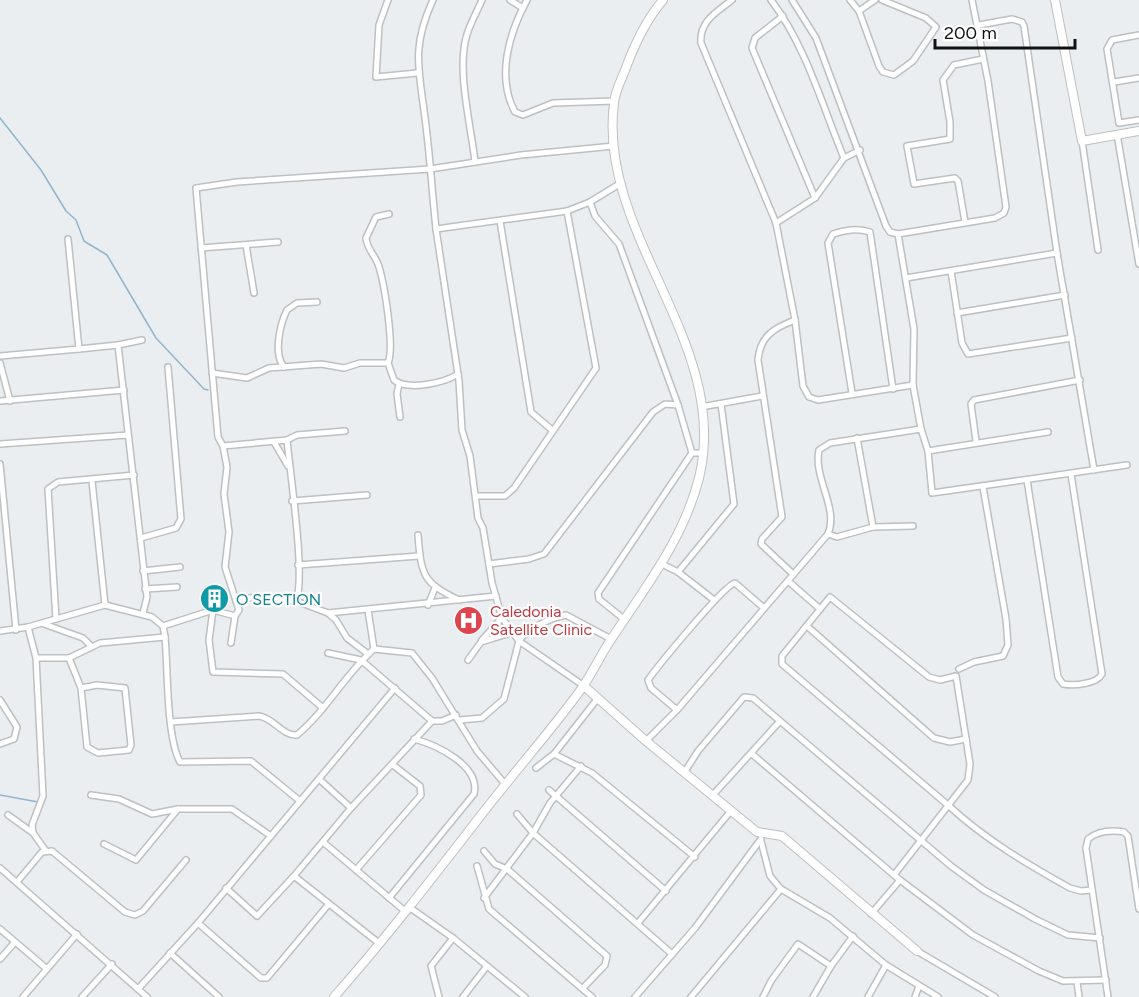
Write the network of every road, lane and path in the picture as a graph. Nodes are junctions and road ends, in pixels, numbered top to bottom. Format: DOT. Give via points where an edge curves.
graph roads {
  1 [pos="388,0"];
  2 [pos="433,0"];
  3 [pos="482,0"];
  4 [pos="510,0"];
  5 [pos="527,0"];
  6 [pos="663,0"];
  7 [pos="732,0"];
  8 [pos="771,0"];
  9 [pos="850,0"];
  10 [pos="875,0"];
  11 [pos="882,0"];
  12 [pos="972,0"];
  13 [pos="1055,0"];
  14 [pos="796,1"];
  15 [pos="523,8"];
  16 [pos="859,11"];
  17 [pos="783,16"];
  18 [pos="979,26"];
  19 [pos="1139,35"];
  20 [pos="983,58"];
  21 [pos="417,73"];
  22 [pos="1139,78"];
  23 [pos="1113,82"];
  24 [pos="614,101"];
  25 [pos="1139,120"];
  26 [pos="1139,131"];
  27 [pos="1117,134"];
  28 [pos="1082,141"];
  29 [pos="614,146"];
  30 [pos="860,150"];
  31 [pos="844,158"];
  32 [pos="475,162"];
  33 [pos="430,169"];
  34 [pos="621,183"];
  35 [pos="815,198"];
  36 [pos="590,202"];
  37 [pos="567,211"];
  38 [pos="389,214"];
  39 [pos="500,221"];
  40 [pos="965,222"];
  41 [pos="776,223"];
  42 [pos="436,229"];
  43 [pos="898,234"];
  44 [pos="68,239"];
  45 [pos="278,242"];
  46 [pos="246,244"];
  47 [pos="201,248"];
  48 [pos="1098,250"];
  49 [pos="1057,253"];
  50 [pos="1139,264"];
  51 [pos="951,271"];
  52 [pos="906,278"];
  53 [pos="254,293"];
  54 [pos="1065,295"];
  55 [pos="317,302"];
  56 [pos="957,313"];
  57 [pos="795,320"];
  58 [pos="1072,338"];
  59 [pos="142,340"];
  60 [pos="118,345"];
  61 [pos="80,349"];
  62 [pos="0,356"];
  63 [pos="0,363"];
  64 [pos="388,363"];
  65 [pos="168,367"];
  66 [pos="284,367"];
  67 [pos="212,373"];
  68 [pos="458,374"];
  69 [pos="451,379"];
  70 [pos="1080,380"];
  71 [pos="459,381"];
  72 [pos="399,384"];
  73 [pos="913,385"];
  74 [pos="893,388"];
  75 [pos="124,390"];
  76 [pos="852,393"];
  77 [pos="762,396"];
  78 [pos="0,401"];
  79 [pos="10,401"];
  80 [pos="721,404"];
  81 [pos="678,405"];
  82 [pos="701,406"];
  83 [pos="400,417"];
  84 [pos="921,429"];
  85 [pos="552,430"];
  86 [pos="345,431"];
  87 [pos="1048,432"];
  88 [pos="128,435"];
  89 [pos="858,438"];
  90 [pos="287,440"];
  91 [pos="976,441"];
  92 [pos="274,442"];
  93 [pos="0,444"];
  94 [pos="223,446"];
  95 [pos="928,451"];
  96 [pos="692,453"];
  97 [pos="704,453"];
  98 [pos="0,464"];
  99 [pos="1127,465"];
  100 [pos="289,467"];
  101 [pos="1094,470"];
  102 [pos="1071,474"];
  103 [pos="134,476"];
  104 [pos="1027,480"];
  105 [pos="92,481"];
  106 [pos="983,487"];
  107 [pos="367,495"];
  108 [pos="476,496"];
  109 [pos="292,501"];
  110 [pos="914,526"];
  111 [pos="873,527"];
  112 [pos="828,534"];
  113 [pos="418,535"];
  114 [pos="141,538"];
  115 [pos="419,555"];
  116 [pos="489,564"];
  117 [pos="662,564"];
  118 [pos="298,566"];
  119 [pos="180,567"];
  120 [pos="143,571"];
  121 [pos="678,572"];
  122 [pos="793,574"];
  123 [pos="788,581"];
  124 [pos="177,587"];
  125 [pos="435,588"];
  126 [pos="145,589"];
  127 [pos="496,597"];
  128 [pos="236,598"];
  129 [pos="714,600"];
  130 [pos="296,601"];
  131 [pos="461,601"];
  132 [pos="105,605"];
  133 [pos="428,605"];
  134 [pos="764,608"];
  135 [pos="820,609"];
  136 [pos="213,610"];
  137 [pos="368,610"];
  138 [pos="143,613"];
  139 [pos="328,613"];
  140 [pos="235,616"];
  141 [pos="502,618"];
  142 [pos="56,619"];
  143 [pos="625,620"];
  144 [pos="43,624"];
  145 [pos="163,626"];
  146 [pos="807,626"];
  147 [pos="28,627"];
  148 [pos="16,630"];
  149 [pos="0,631"];
  150 [pos="513,632"];
  151 [pos="165,637"];
  152 [pos="611,639"];
  153 [pos="519,640"];
  154 [pos="481,642"];
  155 [pos="231,643"];
  156 [pos="91,645"];
  157 [pos="374,649"];
  158 [pos="328,653"];
  159 [pos="368,654"];
  160 [pos="36,658"];
  161 [pos="69,658"];
  162 [pos="361,660"];
  163 [pos="468,660"];
  164 [pos="959,669"];
  165 [pos="584,686"];
  166 [pos="81,688"];
  167 [pos="395,688"];
  168 [pos="597,698"];
  169 [pos="0,700"];
  170 [pos="323,708"];
  171 [pos="677,710"];
  172 [pos="458,718"];
  173 [pos="432,721"];
  174 [pos="780,721"];
  175 [pos="171,722"];
  176 [pos="414,739"];
  177 [pos="966,739"];
  178 [pos="646,741"];
  179 [pos="0,744"];
  180 [pos="554,754"];
  181 [pos="752,754"];
  182 [pos="393,765"];
  183 [pos="581,766"];
  184 [pos="536,768"];
  185 [pos="684,773"];
  186 [pos="319,779"];
  187 [pos="505,784"];
  188 [pos="549,790"];
  189 [pos="90,795"];
  190 [pos="556,795"];
  191 [pos="712,796"];
  192 [pos="300,801"];
  193 [pos="949,806"];
  194 [pos="351,808"];
  195 [pos="178,809"];
  196 [pos="730,812"];
  197 [pos="517,814"];
  198 [pos="9,815"];
  199 [pos="33,833"];
  200 [pos="533,833"];
  201 [pos="271,836"];
  202 [pos="762,838"];
  203 [pos="922,840"];
  204 [pos="323,842"];
  205 [pos="104,843"];
  206 [pos="46,851"];
  207 [pos="484,851"];
  208 [pos="695,857"];
  209 [pos="186,860"];
  210 [pos="477,866"];
  211 [pos="0,868"];
  212 [pos="507,869"];
  213 [pos="356,870"];
  214 [pos="894,875"];
  215 [pos="294,876"];
  216 [pos="900,880"];
  217 [pos="17,882"];
  218 [pos="226,888"];
  219 [pos="781,889"];
  220 [pos="1092,890"];
  221 [pos="666,891"];
  222 [pos="389,898"];
  223 [pos="484,898"];
  224 [pos="328,905"];
  225 [pos="407,909"];
  226 [pos="1139,909"];
  227 [pos="871,914"];
  228 [pos="198,923"];
  229 [pos="638,924"];
  230 [pos="0,929"];
  231 [pos="77,934"];
  232 [pos="853,936"];
  233 [pos="453,938"];
  234 [pos="1100,938"];
  235 [pos="15,942"];
  236 [pos="380,944"];
  237 [pos="917,951"];
  238 [pos="170,952"];
  239 [pos="672,954"];
  240 [pos="0,958"];
  241 [pos="112,964"];
  242 [pos="886,965"];
  243 [pos="487,966"];
  244 [pos="831,966"];
  245 [pos="47,969"];
  246 [pos="1106,980"];
  247 [pos="1077,982"];
  248 [pos="919,986"];
  249 [pos="583,988"];
  250 [pos="138,989"];
  251 [pos="522,996"];
  252 [pos="23,997"];
  253 [pos="82,997"];
  254 [pos="147,997"];
  255 [pos="219,997"];
  256 [pos="334,997"];
  257 [pos="439,997"];
  258 [pos="463,997"];
  259 [pos="592,997"];
  260 [pos="635,997"];
  261 [pos="691,997"];
  262 [pos="763,997"];
  263 [pos="813,997"];
  264 [pos="868,997"];
  265 [pos="915,997"];
  266 [pos="938,997"];
  267 [pos="995,997"];
  268 [pos="1079,997"];
  269 [pos="1108,997"];
  1 -- 21 [label="street" via="380,25 376,78"];
  2 -- 21 [label="street" via="419,40"];
  3 -- 32 [label="street" via="466,38 461,75"];
  4 -- 15 [label="street"];
  5 -- 15 [label="street"];
  6 -- 24 [label="street" via="638,37"];
  7 -- 41 [label="street" via="706,22 700,33 701,43"];
  8 -- 17 [label="street"];
  9 -- 16 [label="street"];
  10 -- 16 [label="street"];
  11 -- 16 [label="street" via="926,18 936,27 899,74 883,72"];
  12 -- 18 [label="street"];
  13 -- 28 [label="street"];
  14 -- 30 [label="street" via="816,38"];
  15 -- 24 [label="street" via="507,52 505,71 515,112 523,115 553,104"];
  17 -- 31 [label="street"];
  17 -- 35 [label="street" via="755,38 752,48"];
  18 -- 20 [label="street"];
  18 -- 49 [label="street" via="1012,19 1024,26"];
  19 -- 23 [label="street" via="1112,40 1107,45"];
  20 -- 40 [label="street" via="1006,207 995,218"];
  20 -- 40 [label="street" via="954,65 944,80 950,138 907,146 914,184 955,178 958,181"];
  21 -- 33 [label="street"];
  22 -- 23 [label="street"];
  23 -- 25 [label="street" via="1119,123"];
  24 -- 29 [label="street"];
  26 -- 27 [label="street"];
  27 -- 28 [label="street"];
  27 -- 50 [label="street"];
  28 -- 48 [label="street"];
  29 -- 32 [label="street"];
  29 -- 34 [label="street"];
  30 -- 31 [label="street"];
  30 -- 43 [label="street" via="886,226"];
  31 -- 35 [label="street"];
  32 -- 33 [label="street"];
  33 -- 42 [label="street"];
  33 -- 47 [label="street" via="196,188"];
  34 -- 36 [label="street"];
  34 -- 82 [label="street" via="636,229 681,333"];
  35 -- 41 [label="street"];
  36 -- 37 [label="street"];
  36 -- 81 [label="street" via="595,216 619,244"];
  37 -- 39 [label="street"];
  37 -- 85 [label="street" via="596,368"];
  38 -- 64 [label="street" via="376,217 366,238 379,267 390,328"];
  39 -- 42 [label="street"];
  39 -- 85 [label="street" via="531,412"];
  40 -- 43 [label="street"];
  41 -- 57 [label="street"];
  42 -- 68 [label="street"];
  43 -- 52 [label="street"];
  44 -- 61 [label="street"];
  45 -- 46 [label="street"];
  46 -- 47 [label="street"];
  46 -- 53 [label="street"];
  47 -- 67 [label="street"];
  49 -- 51 [label="street"];
  49 -- 54 [label="street"];
  51 -- 52 [label="street"];
  51 -- 56 [label="street"];
  52 -- 73 [label="street" via="914,329"];
  54 -- 56 [label="street"];
  54 -- 58 [label="street"];
  55 -- 66 [label="street" via="297,303 287,309 279,337 279,362"];
  56 -- 58 [label="street" via="968,354"];
  57 -- 76 [label="street" via="803,386 809,397 818,400"];
  57 -- 77 [label="street" via="775,328 762,342 758,360"];
  58 -- 70 [label="street"];
  59 -- 60 [label="street"];
  60 -- 61 [label="street"];
  60 -- 75 [label="street"];
  61 -- 62 [label="street"];
  63 -- 79 [label="street"];
  64 -- 66 [label="street" via="360,363 344,368 321,364"];
  64 -- 72 [label="street"];
  65 -- 114 [label="street" via="181,519 176,528"];
  66 -- 67 [label="street" via="269,368 247,378"];
  67 -- 94 [label="street" via="218,437"];
  68 -- 69 [label="street"];
  68 -- 71 [label="street"];
  69 -- 71 [label="street"];
  69 -- 72 [label="street"];
  70 -- 91 [label="street" via="974,400 971,404"];
  70 -- 101 [label="street"];
  71 -- 108 [label="street" via="462,430"];
  72 -- 83 [label="street"];
  73 -- 74 [label="street"];
  73 -- 84 [label="street"];
  74 -- 76 [label="street"];
  74 -- 76 [label="street" via="870,232 846,230 833,234 828,243"];
  75 -- 79 [label="street"];
  75 -- 88 [label="street"];
  77 -- 80 [label="street"];
  77 -- 122 [label="street" via="782,518 761,542"];
  78 -- 79 [label="street"];
  80 -- 82 [label="street"];
  80 -- 121 [label="street" via="734,504"];
  81 -- 96 [label="street"];
  81 -- 116 [label="street" via="665,404 652,412 544,554"];
  82 -- 97 [label="street"];
  84 -- 89 [label="street"];
  84 -- 95 [label="street"];
  85 -- 108 [label="street" via="505,496"];
  86 -- 90 [label="street" via="297,435"];
  87 -- 91 [label="street"];
  88 -- 93 [label="street"];
  88 -- 103 [label="street"];
  89 -- 111 [label="street"];
  89 -- 112 [label="street" via="830,443 818,453 831,523"];
  90 -- 92 [label="street"];
  90 -- 100 [label="street"];
  91 -- 95 [label="street"];
  92 -- 94 [label="street"];
  92 -- 100 [label="street"];
  94 -- 128 [label="street" via="228,466 224,494 230,532 225,567"];
  95 -- 106 [label="street" via="932,493"];
  96 -- 97 [label="street"];
  96 -- 143 [label="street" via="598,593 599,599"];
  97 -- 117 [label="street" via="699,480"];
  98 -- 148 [label="street"];
  99 -- 101 [label="street"];
  100 -- 109 [label="street"];
  101 -- 102 [label="street"];
  102 -- 104 [label="street"];
  102 -- 104 [label="street" via="1102,674 1097,680 1070,685 1063,684 1058,677"];
  103 -- 105 [label="street"];
  103 -- 114 [label="street"];
  104 -- 106 [label="street"];
  105 -- 132 [label="street"];
  105 -- 142 [label="street" via="58,482 48,489"];
  106 -- 164 [label="street" via="1008,645 1003,656"];
  107 -- 109 [label="street"];
  108 -- 116 [label="street"];
  109 -- 118 [label="street"];
  110 -- 111 [label="street"];
  111 -- 112 [label="street" via="837,537"];
  112 -- 122 [label="street"];
  113 -- 115 [label="street"];
  114 -- 120 [label="street"];
  115 -- 118 [label="street"];
  115 -- 125 [label="street" via="428,582"];
  116 -- 127 [label="street"];
  117 -- 121 [label="street"];
  117 -- 143 [label="street"];
  118 -- 130 [label="street" via="300,593"];
  119 -- 120 [label="street"];
  120 -- 126 [label="street"];
  121 -- 129 [label="street"];
  122 -- 123 [label="street"];
  123 -- 134 [label="street"];
  123 -- 135 [label="street"];
  124 -- 126 [label="street"];
  125 -- 131 [label="street"];
  125 -- 133 [label="street"];
  126 -- 138 [label="street"];
  127 -- 131 [label="street"];
  127 -- 141 [label="street"];
  128 -- 130 [label="street"];
  128 -- 140 [label="street" via="239,610"];
  129 -- 134 [label="street" via="735,583"];
  129 -- 171 [label="street" via="648,680 651,688"];
  130 -- 139 [label="street"];
  131 -- 133 [label="street"];
  132 -- 138 [label="street"];
  132 -- 142 [label="street"];
  133 -- 137 [label="street"];
  134 -- 171 [label="street"];
  135 -- 146 [label="street"];
  135 -- 177 [label="street" via="830,597 929,677 940,680 956,675"];
  136 -- 140 [label="street"];
  136 -- 145 [label="street"];
  136 -- 170 [label="street" via="209,640 213,672 283,674"];
  137 -- 139 [label="street"];
  137 -- 157 [label="street"];
  138 -- 145 [label="street"];
  139 -- 159 [label="street" via="347,638"];
  140 -- 155 [label="street"];
  141 -- 150 [label="street"];
  141 -- 154 [label="street"];
  142 -- 144 [label="street"];
  143 -- 152 [label="street"];
  144 -- 147 [label="street"];
  144 -- 156 [label="street" via="83,638"];
  145 -- 151 [label="street"];
  146 -- 177 [label="street" via="934,738 950,742"];
  146 -- 193 [label="street" via="782,656 782,664"];
  147 -- 148 [label="street"];
  147 -- 160 [label="street"];
  148 -- 149 [label="street"];
  150 -- 153 [label="street"];
  150 -- 154 [label="street"];
  151 -- 156 [label="street"];
  151 -- 175 [label="street"];
  152 -- 153 [label="street" via="562,615 525,632"];
  152 -- 165 [label="street"];
  153 -- 165 [label="street"];
  153 -- 172 [label="street" via="504,699 482,718"];
  154 -- 163 [label="street"];
  156 -- 161 [label="street"];
  157 -- 159 [label="street"];
  157 -- 172 [label="street" via="412,653"];
  158 -- 162 [label="street"];
  159 -- 162 [label="street"];
  160 -- 161 [label="street"];
  160 -- 199 [label="street" via="43,795 32,825"];
  161 -- 166 [label="street"];
  162 -- 167 [label="street"];
  162 -- 170 [label="street"];
  165 -- 168 [label="street"];
  165 -- 187 [label="street"];
  166 -- 166 [label="street" via="125,688 129,750 98,753 87,747"];
  167 -- 173 [label="street"];
  167 -- 186 [label="street"];
  168 -- 178 [label="street"];
  168 -- 180 [label="street"];
  169 -- 179 [label="street" via="17,727 15,739"];
  170 -- 175 [label="street" via="293,736 259,716"];
  171 -- 178 [label="street"];
  172 -- 173 [label="street"];
  172 -- 187 [label="street" via="477,751"];
  173 -- 176 [label="street"];
  174 -- 181 [label="street"];
  174 -- 185 [label="street" via="753,698 744,697"];
  174 -- 203 [label="street"];
  175 -- 192 [label="street" via="176,755 182,763 251,761"];
  176 -- 182 [label="street"];
  176 -- 222 [label="street" via="465,768 474,779 474,794"];
  177 -- 193 [label="street" via="969,780"];
  178 -- 185 [label="street"];
  180 -- 183 [label="street"];
  180 -- 184 [label="street"];
  181 -- 191 [label="street"];
  181 -- 214 [label="street"];
  182 -- 194 [label="street"];
  182 -- 213 [label="street" via="420,786 421,795"];
  183 -- 190 [label="street"];
  183 -- 208 [label="street"];
  185 -- 191 [label="street"];
  186 -- 192 [label="street"];
  186 -- 194 [label="street"];
  187 -- 225 [label="street"];
  188 -- 190 [label="street"];
  189 -- 195 [label="street" via="119,798 144,813"];
  190 -- 200 [label="street"];
  190 -- 221 [label="street"];
  191 -- 196 [label="street"];
  192 -- 201 [label="street"];
  193 -- 203 [label="street"];
  193 -- 220 [label="street" via="989,841 1017,858 1076,890"];
  194 -- 204 [label="street"];
  195 -- 201 [label="street" via="232,809"];
  195 -- 205 [label="street" via="139,859"];
  196 -- 202 [label="street"];
  196 -- 208 [label="street"];
  197 -- 200 [label="street"];
  198 -- 199 [label="street"];
  199 -- 206 [label="street"];
  200 -- 212 [label="street"];
  200 -- 229 [label="street"];
  201 -- 218 [label="street"];
  202 -- 219 [label="street" via="771,876"];
  202 -- 227 [label="street" via="782,836"];
  202 -- 239 [label="street"];
  203 -- 214 [label="street"];
  203 -- 234 [label="street" via="984,890 1035,919 1068,935"];
  204 -- 213 [label="street"];
  204 -- 215 [label="street"];
  206 -- 209 [label="street" via="58,854 124,912 135,915 143,911"];
  206 -- 217 [label="street"];
  207 -- 212 [label="street" via="495,864"];
  208 -- 221 [label="street"];
  210 -- 223 [label="street"];
  211 -- 217 [label="street"];
  212 -- 223 [label="street"];
  212 -- 249 [label="street" via="607,956 605,965"];
  213 -- 222 [label="street"];
  214 -- 216 [label="street"];
  215 -- 218 [label="street" via="257,916"];
  215 -- 224 [label="street"];
  216 -- 227 [label="street"];
  216 -- 247 [label="street" via="992,946 1059,980"];
  217 -- 231 [label="street"];
  218 -- 228 [label="street"];
  219 -- 232 [label="street"];
  219 -- 261 [label="street"];
  220 -- 226 [label="street" via="1088,838 1104,832 1124,832"];
  220 -- 234 [label="street"];
  221 -- 229 [label="street"];
  222 -- 225 [label="street"];
  223 -- 249 [label="street" via="498,918"];
  224 -- 228 [label="street" via="267,978 261,978"];
  224 -- 236 [label="street"];
  225 -- 233 [label="street"];
  225 -- 236 [label="street"];
  227 -- 237 [label="street"];
  228 -- 238 [label="street"];
  229 -- 239 [label="street"];
  230 -- 235 [label="street"];
  231 -- 241 [label="street"];
  231 -- 245 [label="street"];
  232 -- 242 [label="street"];
  232 -- 244 [label="street"];
  233 -- 243 [label="street"];
  233 -- 257 [label="street" via="431,966"];
  234 -- 246 [label="street"];
  235 -- 240 [label="street"];
  235 -- 245 [label="street"];
  236 -- 256 [label="street"];
  237 -- 267 [label="street"];
  238 -- 250 [label="street"];
  238 -- 255 [label="street"];
  239 -- 260 [label="street"];
  241 -- 250 [label="street"];
  241 -- 253 [label="street"];
  242 -- 248 [label="street"];
  242 -- 264 [label="street"];
  243 -- 251 [label="street"];
  243 -- 258 [label="street"];
  244 -- 262 [label="street" via="798,944"];
  244 -- 263 [label="street"];
  245 -- 252 [label="street"];
  246 -- 247 [label="street"];
  246 -- 269 [label="street"];
  247 -- 268 [label="street"];
  248 -- 265 [label="street"];
  248 -- 266 [label="street"];
  249 -- 259 [label="street"];
  250 -- 254 [label="street"];
}
